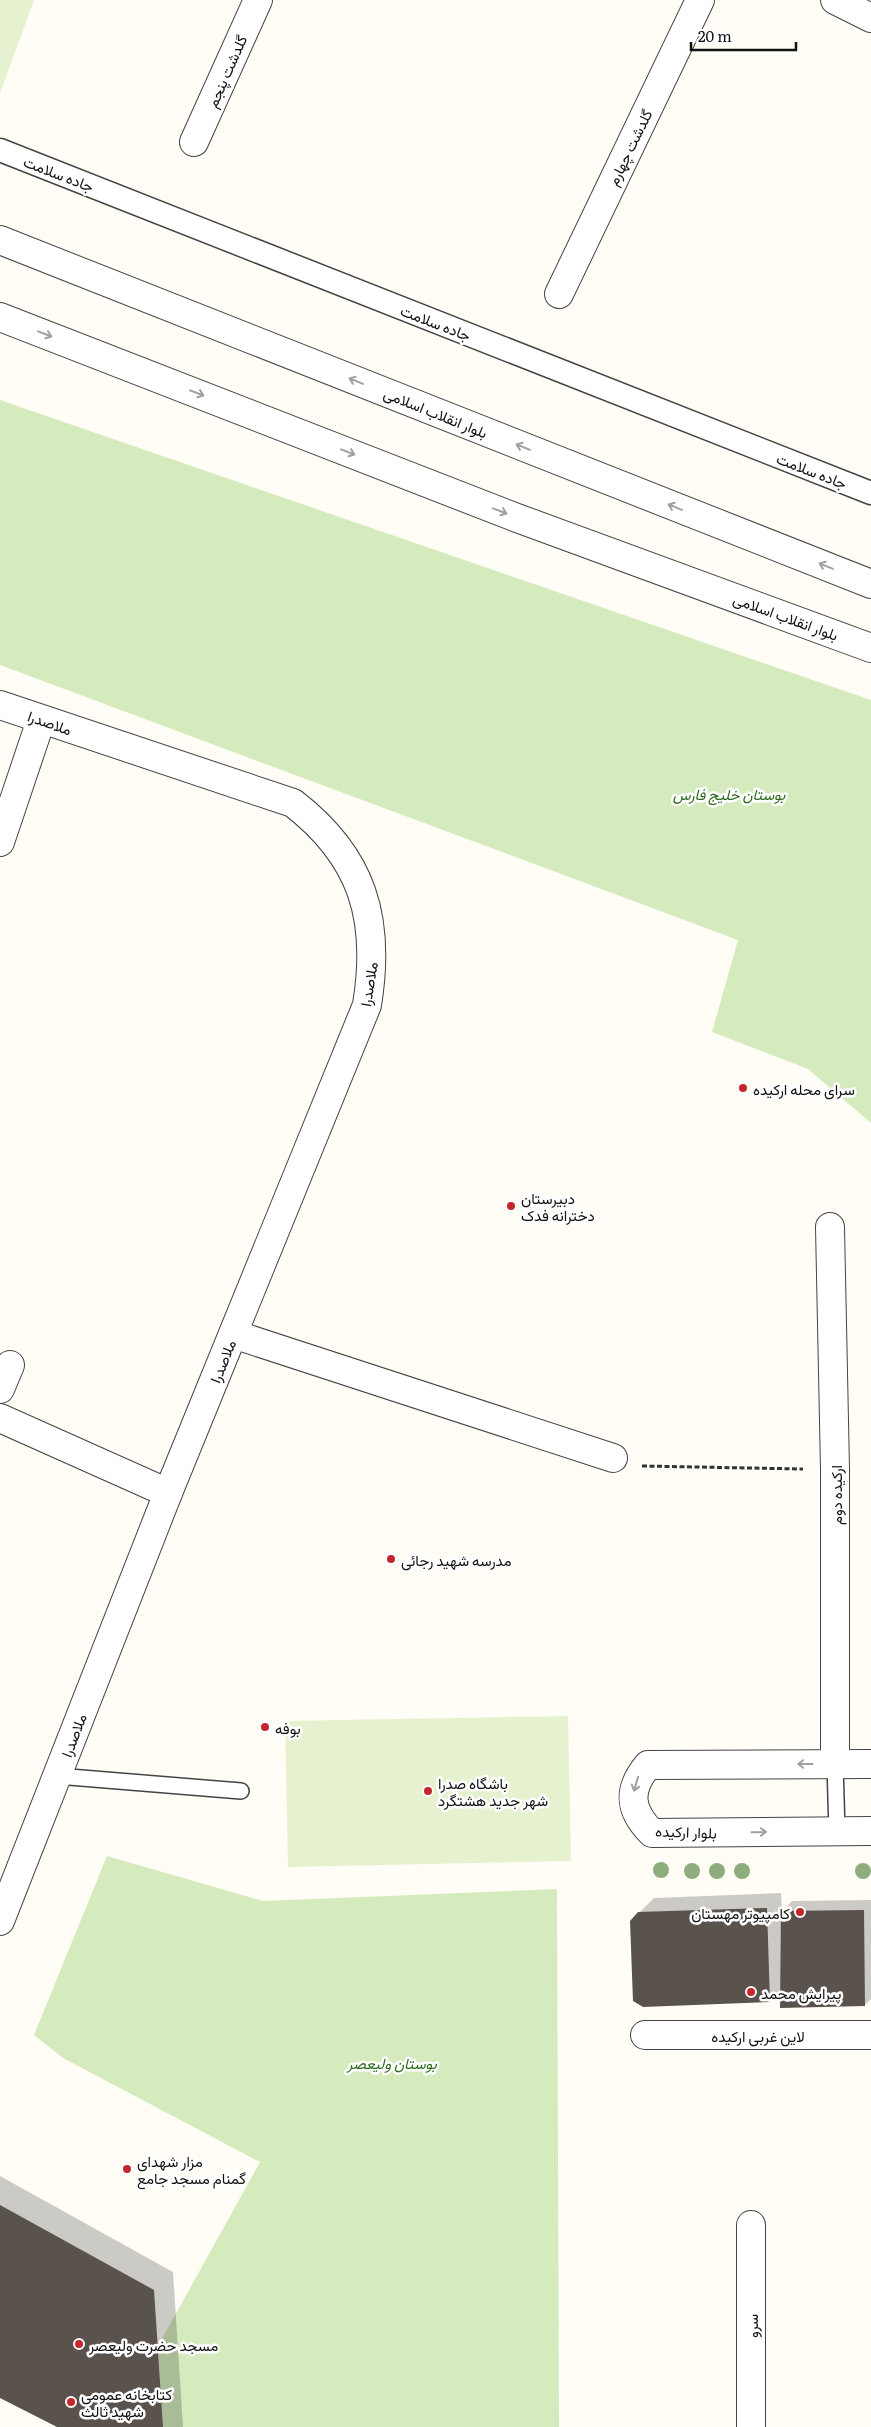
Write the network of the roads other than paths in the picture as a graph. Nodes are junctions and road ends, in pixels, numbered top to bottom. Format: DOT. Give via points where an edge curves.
graph roads {
  1 [pos="258,0"];
  2 [pos="700,0"];
  3 [pos="835,0"];
  4 [pos="871,18"];
  5 [pos="194,142"];
  6 [pos="0,150"];
  7 [pos="0,240"];
  8 [pos="559,294"];
  9 [pos="0,317"];
  10 [pos="871,493"];
  11 [pos="871,584"];
  12 [pos="871,648"];
  13 [pos="0,705"];
  14 [pos="41,720"];
  15 [pos="0,842"];
  16 [pos="830,1227"];
  17 [pos="233,1334"];
  18 [pos="0,1418"];
  19 [pos="613,1458"];
  20 [pos="168,1493"];
  21 [pos="835,1764"];
  22 [pos="871,1764"];
  23 [pos="57,1776"];
  24 [pos="241,1791"];
  25 [pos="871,1831"];
  26 [pos="837,1832"];
  27 [pos="0,1921"];
  28 [pos="645,2035"];
  29 [pos="871,2035"];
  30 [pos="751,2225"];
  31 [pos="751,2427"];
  1 -- 5 [label="street, گلدشت پنجم"];
  2 -- 8 [label="street, گلدشت چهارم"];
  3 -- 4 [label="street"];
  6 -- 10 [label="street, جاده سلامت"];
  11 -- 7 [label="street, بلوار انقلاب اسلامی, one-way"];
  9 -- 12 [label="street, بلوار انقلاب اسلامی, one-way" via="516,518"];
  13 -- 14 [label="street, ملاصدرا"];
  14 -- 15 [label="street"];
  14 -- 17 [label="street, ملاصدرا" via="293,803 331,837 349,862 362,890 370,920 372,950 367,1005"];
  16 -- 21 [label="street, ارکیده دوم" via="835,1469"];
  17 -- 19 [label="street"];
  17 -- 20 [label="street, ملاصدرا"];
  18 -- 20 [label="street"];
  20 -- 23 [label="street, ملاصدرا"];
  21 -- 22 [label="street, بلوار ارکیده"];
  21 -- 26 [label="lane"];
  21 -- 26 [label="street, بلوار ارکیده, one-way" via="648,1765 636,1780 633,1799 638,1820 652,1833"];
  23 -- 24 [label="lane"];
  23 -- 27 [label="street, ملاصدرا"];
  25 -- 26 [label="street, بلوار ارکیده"];
  28 -- 29 [label="street, لاین غربی ارکیده"];
  30 -- 31 [label="street, سرو"];
}
